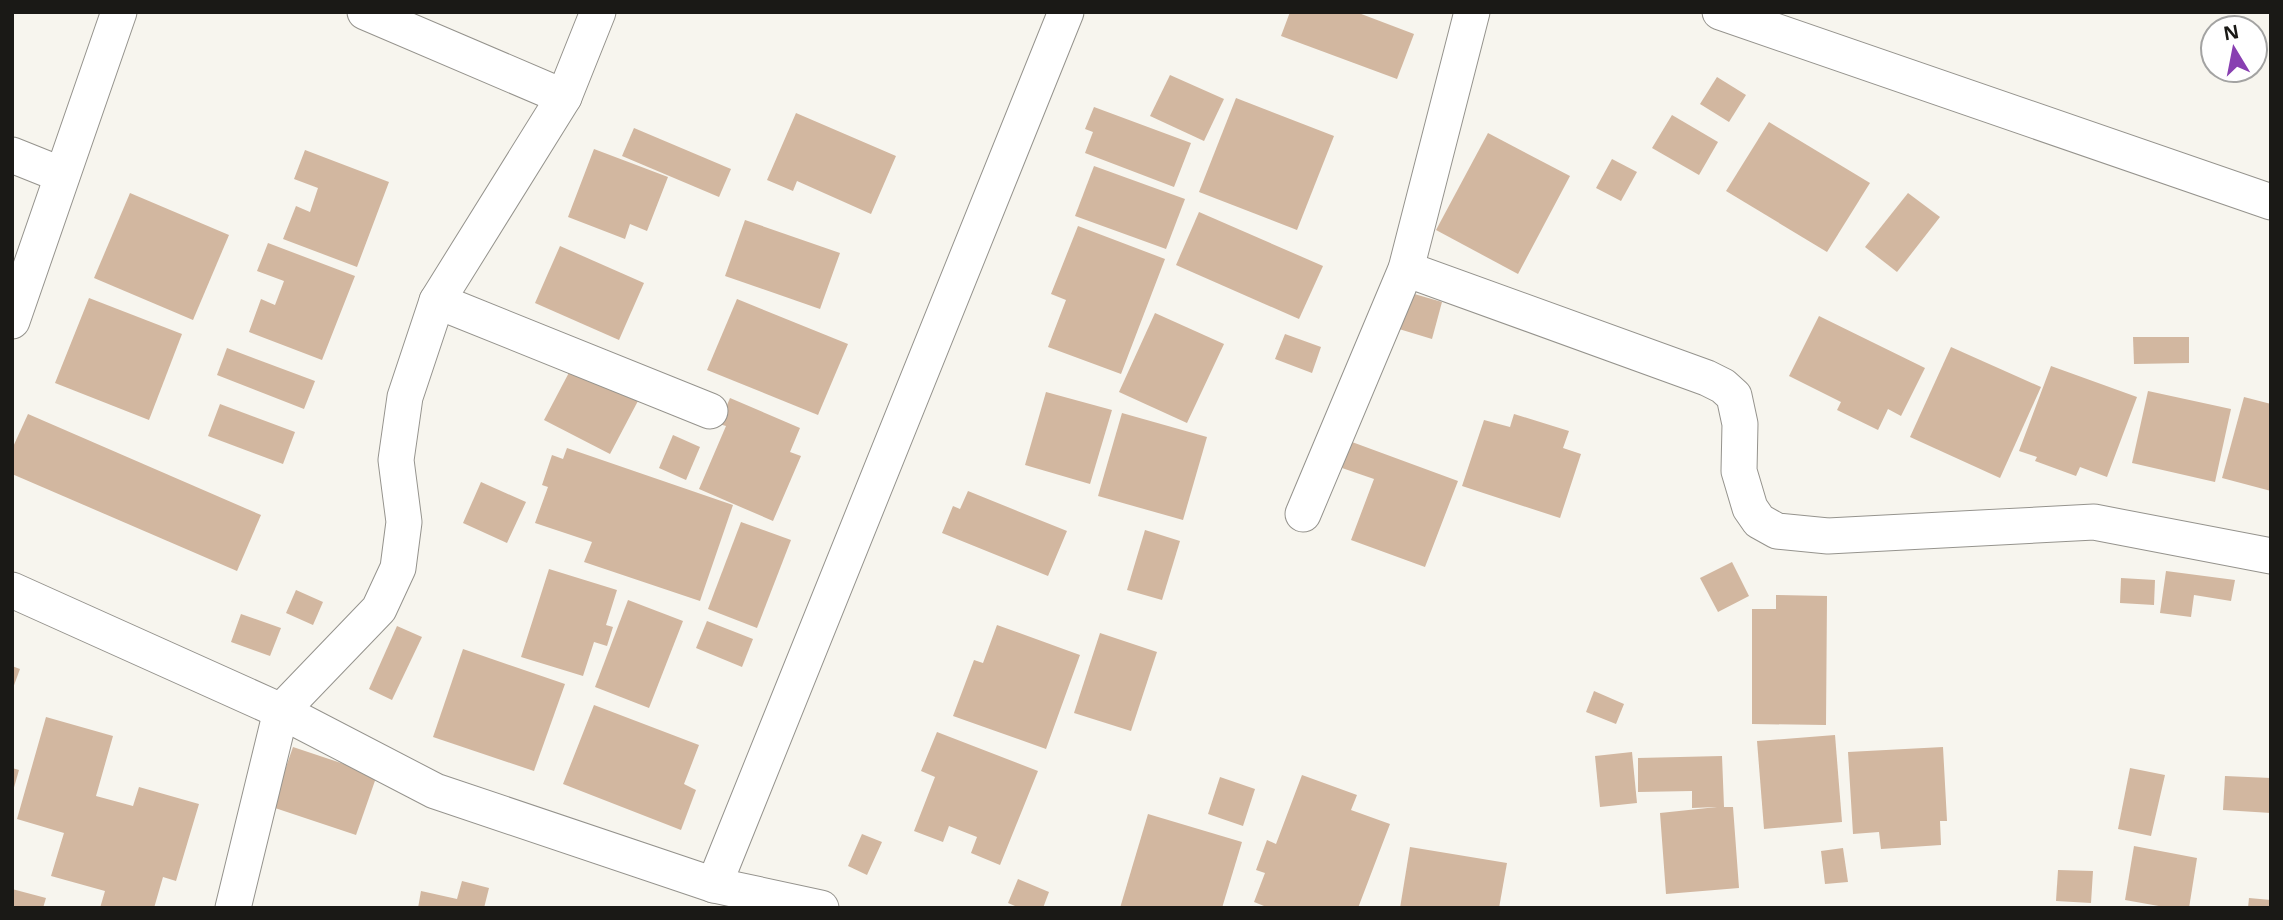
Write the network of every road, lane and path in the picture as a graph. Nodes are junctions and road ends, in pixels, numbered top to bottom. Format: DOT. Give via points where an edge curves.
graph roads {
  1 [pos="119,12"];
  2 [pos="365,12"];
  3 [pos="598,12"];
  4 [pos="1066,12"];
  5 [pos="1472,12"];
  6 [pos="1720,12"];
  7 [pos="564,97"];
  8 [pos="12,155"];
  9 [pos="62,175"];
  10 [pos="2271,202"];
  11 [pos="1406,269"];
  12 [pos="437,301"];
  13 [pos="12,321"];
  14 [pos="710,411"];
  15 [pos="1303,514"];
  16 [pos="2271,556"];
  17 [pos="12,590"];
  18 [pos="281,711"];
  19 [pos="714,885"];
  20 [pos="233,908"];
  21 [pos="821,908"];
  1 -- 9 [label="street"];
  2 -- 7 [label="street"];
  3 -- 7 [label="street"];
  4 -- 19 [label="street"];
  5 -- 11 [label="street"];
  6 -- 10 [label="street"];
  7 -- 12 [label="street"];
  8 -- 9 [label="street"];
  9 -- 13 [label="street"];
  11 -- 15 [label="street"];
  11 -- 16 [label="street" via="1723,386 1738,408 1739,471 1750,508 1759,521 1777,531 1828,536 2094,522"];
  12 -- 14 [label="street"];
  12 -- 18 [label="street" via="405,397 397,460 404,522 398,568 379,609"];
  17 -- 18 [label="street"];
  18 -- 19 [label="street" via="435,791"];
  18 -- 20 [label="street"];
  19 -- 21 [label="street"];
}
